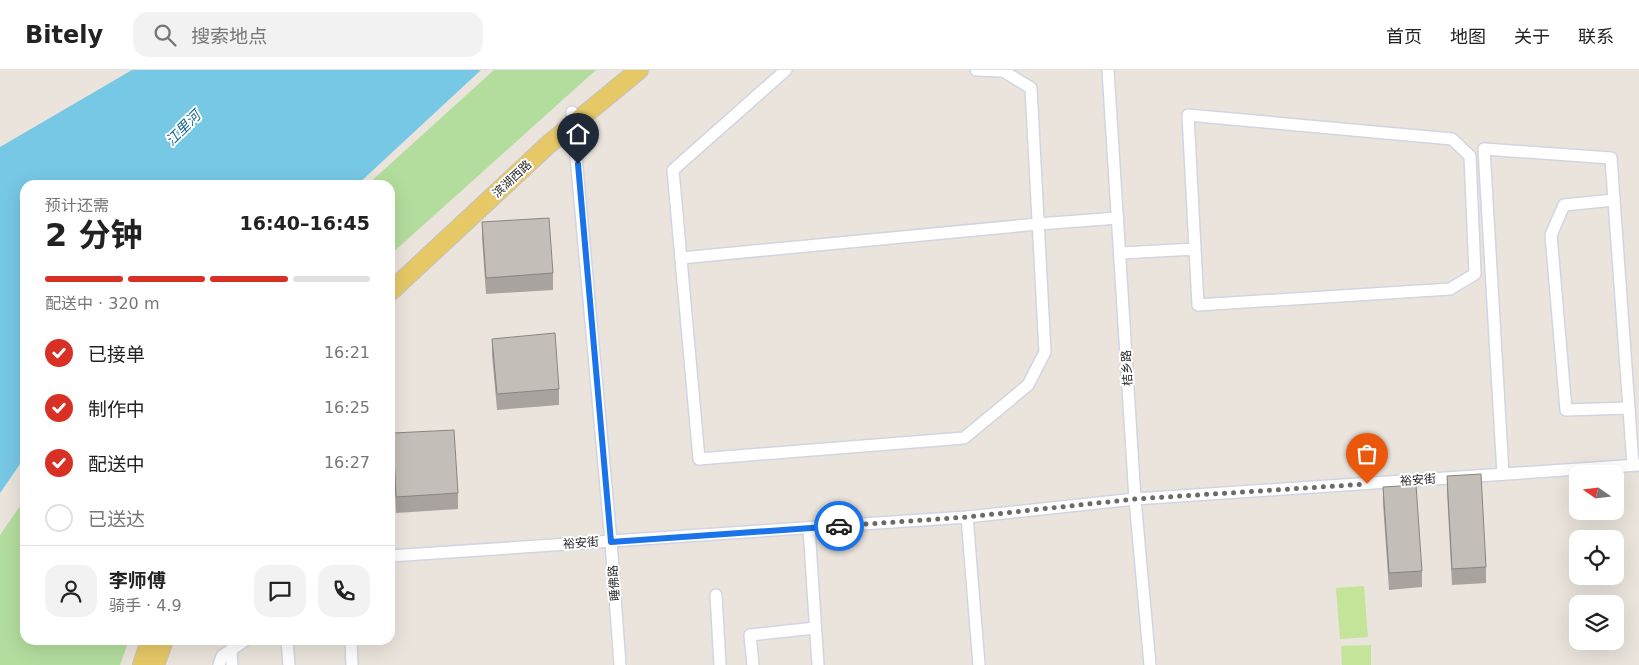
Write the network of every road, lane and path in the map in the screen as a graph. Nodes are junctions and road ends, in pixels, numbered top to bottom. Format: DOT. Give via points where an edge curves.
graph roads {
  1 [pos="623,70"];
  2 [pos="639,70"];
  3 [pos="786,70"];
  4 [pos="976,70"];
  5 [pos="1108,70"];
  6 [pos="573,119"];
  7 [pos="1614,200"];
  8 [pos="1118,218"];
  9 [pos="1038,224"];
  10 [pos="1195,249"];
  11 [pos="1120,253"];
  12 [pos="681,258"];
  13 [pos="395,274"];
  14 [pos="395,287"];
  15 [pos="1629,408"];
  16 [pos="1636,465"];
  17 [pos="1503,474"];
  18 [pos="1135,499"];
  19 [pos="967,517"];
  20 [pos="809,528"];
  21 [pos="611,542"];
  22 [pos="395,556"];
  23 [pos="716,595"];
  24 [pos="815,628"];
  25 [pos="148,645"];
  26 [pos="162,645"];
  27 [pos="238,645"];
  28 [pos="287,645"];
  29 [pos="350,645"];
  30 [pos="231,650"];
  31 [pos="142,665"];
  32 [pos="155,665"];
  33 [pos="219,665"];
  34 [pos="232,665"];
  35 [pos="289,665"];
  36 [pos="352,665"];
  37 [pos="620,665"];
  38 [pos="720,665"];
  39 [pos="752,665"];
  40 [pos="818,665"];
  41 [pos="979,665"];
  42 [pos="1150,665"];
  1 -- 6 [label="main road, 滨湖西路"];
  2 -- 6 [label="main road, 滨湖西路"];
  3 -- 12 [label="street" via="673,170"];
  4 -- 9 [label="street" via="1003,71 1031,88"];
  5 -- 8 [label="street, 桔乡路"];
  6 -- 13 [label="main road, 滨湖西路" via="543,137"];
  6 -- 14 [label="main road, 滨湖西路"];
  6 -- 21 [label="street, 睡佛路"];
  7 -- 15 [label="street"];
  7 -- 15 [label="street" via="1564,205 1551,235 1566,410"];
  7 -- 17 [label="street" via="1611,158 1484,149"];
  8 -- 9 [label="street"];
  8 -- 11 [label="street, 桔乡路"];
  9 -- 12 [label="street"];
  9 -- 12 [label="street" via="1045,352 1028,385 964,438 699,459"];
  10 -- 10 [label="street" via="1198,305 1450,289 1475,274 1470,156 1452,139 1188,115"];
  10 -- 11 [label="street"];
  11 -- 18 [label="street, 桔乡路"];
  15 -- 16 [label="street"];
  16 -- 17 [label="street, 裕安街"];
  17 -- 18 [label="street, 裕安街"];
  18 -- 19 [label="street, 裕安街"];
  18 -- 42 [label="street, 桔乡路"];
  19 -- 20 [label="street, 裕安街"];
  19 -- 41 [label="street"];
  20 -- 21 [label="street, 裕安街"];
  20 -- 24 [label="street"];
  21 -- 22 [label="street, 裕安街"];
  21 -- 37 [label="street, 睡佛路"];
  23 -- 38 [label="street"];
  24 -- 39 [label="street" via="750,635"];
  24 -- 40 [label="street"];
  25 -- 31 [label="main road"];
  26 -- 32 [label="main road"];
  27 -- 30 [label="street"];
  28 -- 35 [label="street"];
  29 -- 36 [label="street"];
  30 -- 33 [label="street" via="222,656"];
  30 -- 34 [label="street"];
}
